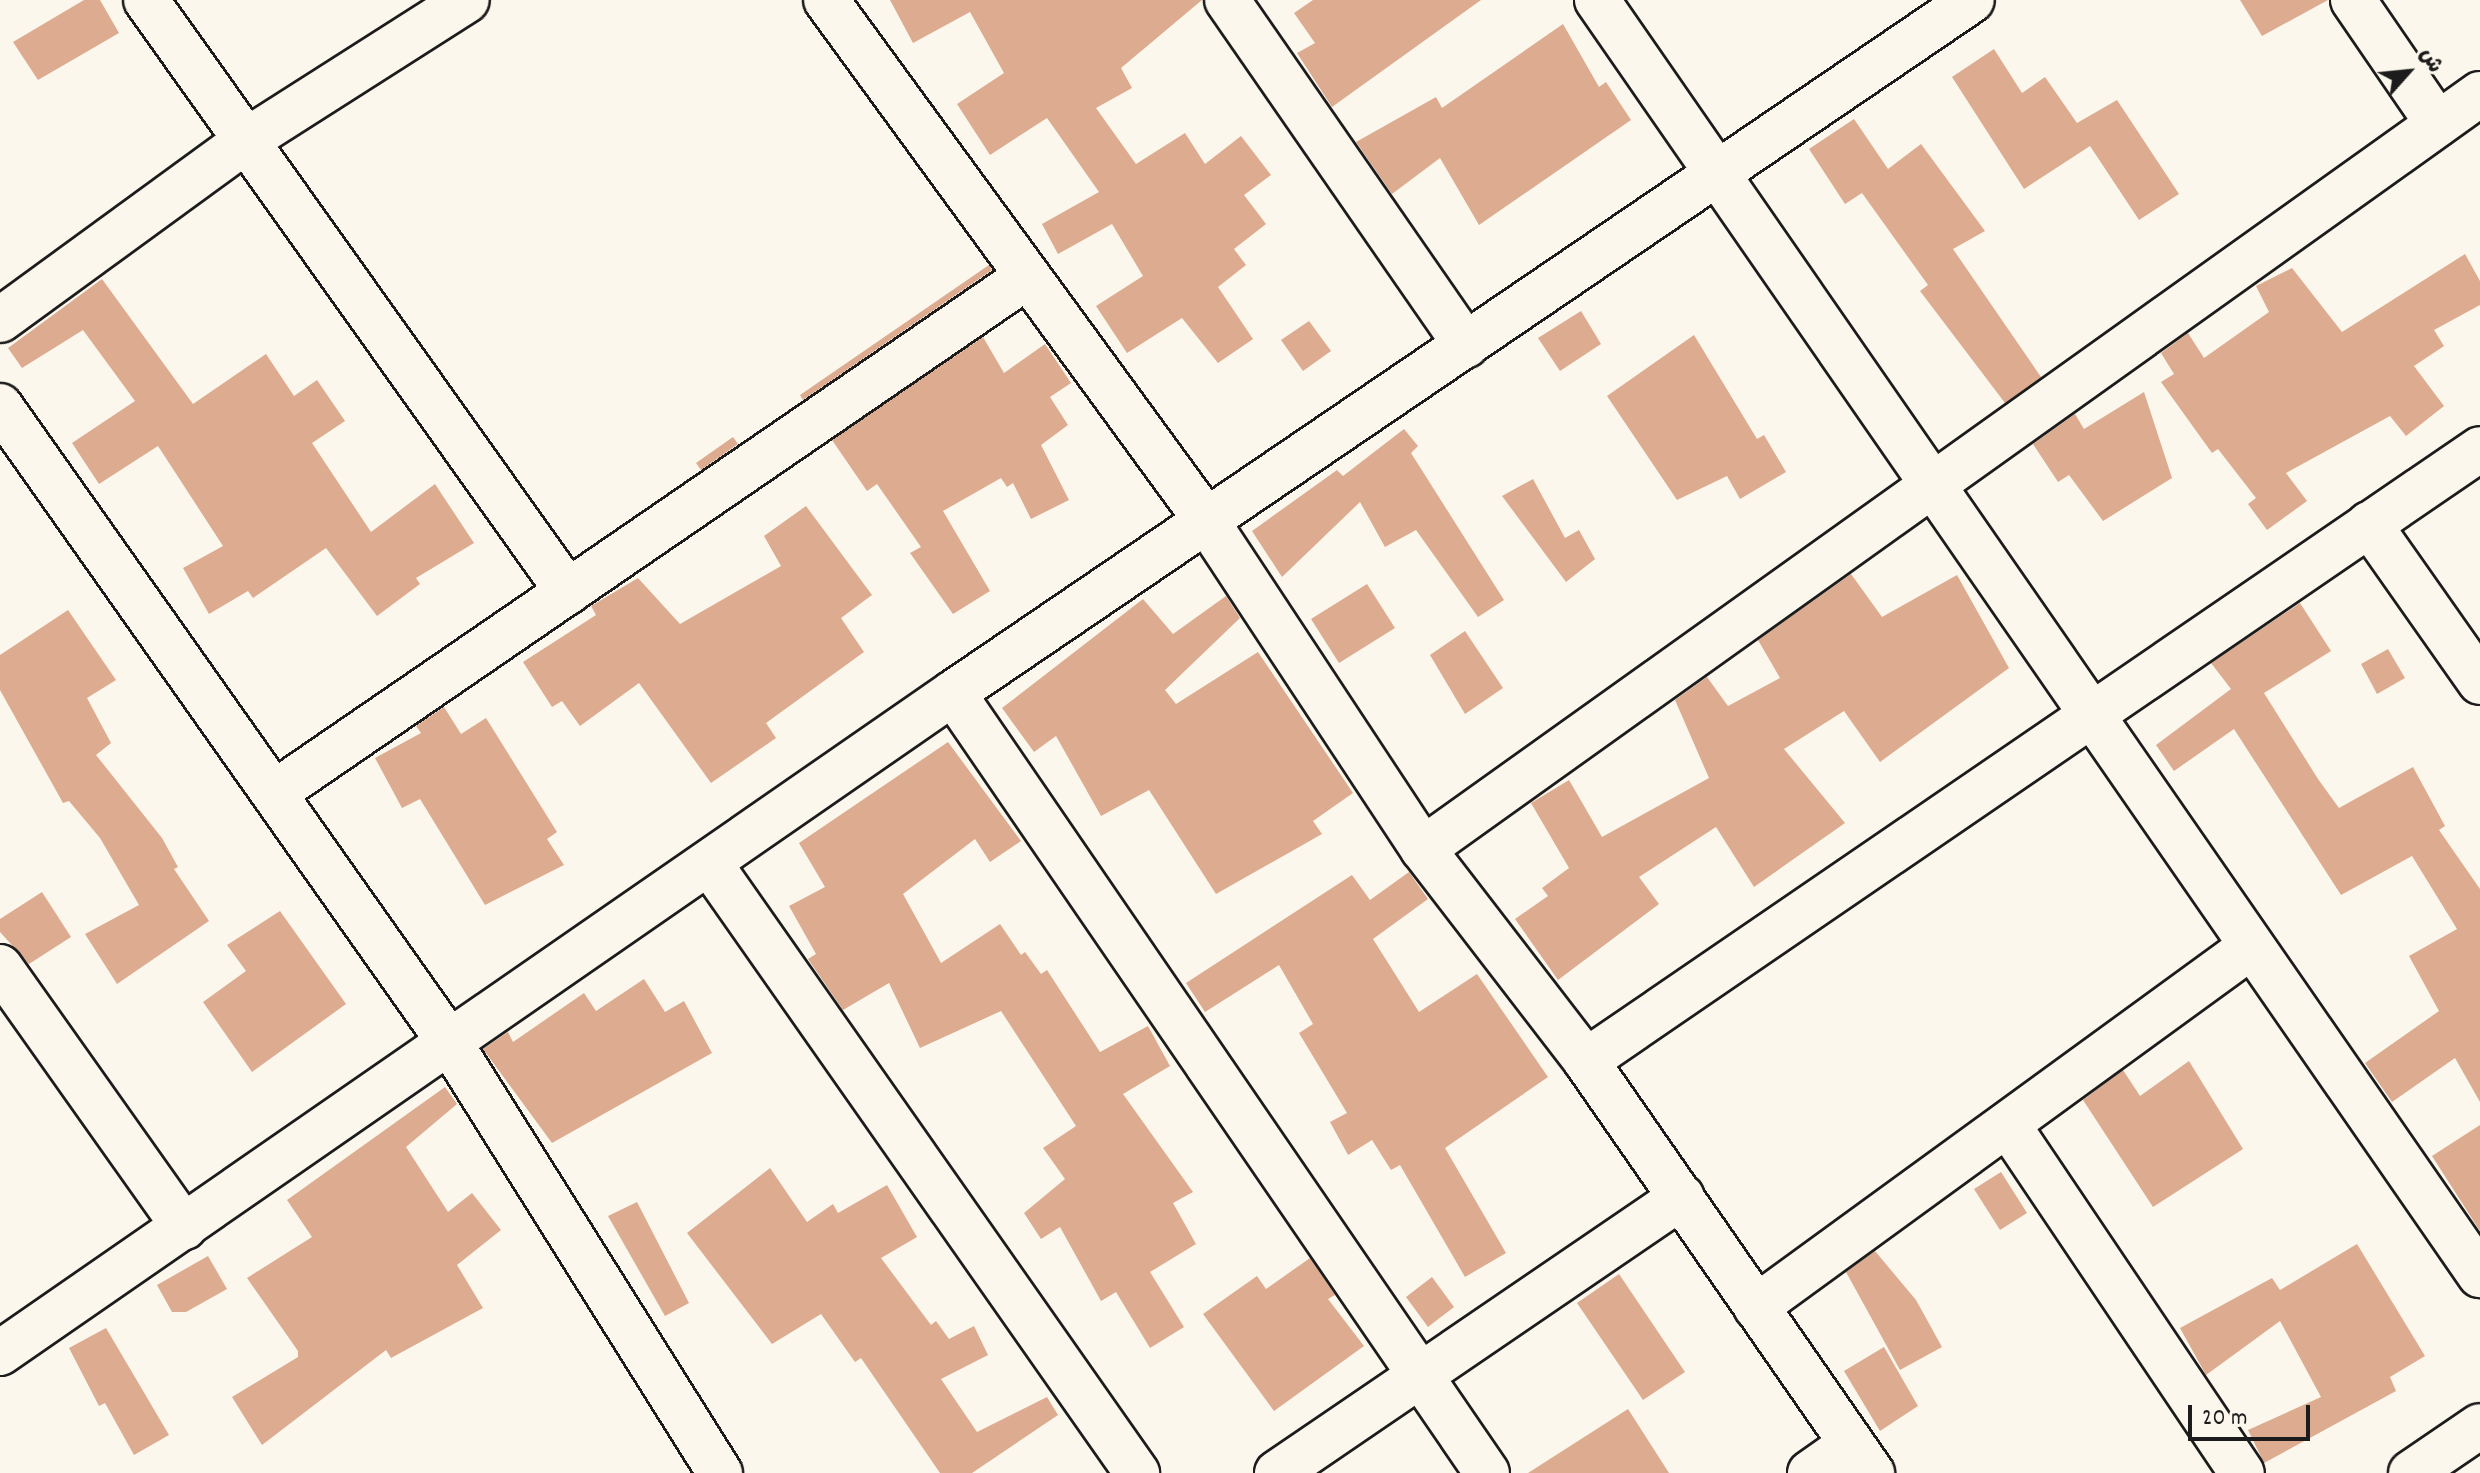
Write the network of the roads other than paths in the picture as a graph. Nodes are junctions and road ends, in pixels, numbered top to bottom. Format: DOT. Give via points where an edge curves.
graph roads {
  1 [pos="146,0"];
  2 [pos="467,0"];
  3 [pos="826,0"];
  4 [pos="1227,0"];
  5 [pos="1597,0"];
  6 [pos="1972,0"];
  7 [pos="2353,0"];
  8 [pos="2480,94"];
  9 [pos="2438,124"];
  10 [pos="244,142"];
  11 [pos="1719,171"];
  12 [pos="1025,278"];
  13 [pos="0,320"];
  14 [pos="1466,345"];
  15 [pos="0,406"];
  16 [pos="2480,449"];
  17 [pos="1934,482"];
  18 [pos="1206,520"];
  19 [pos="2369,524"];
  20 [pos="568,592"];
  21 [pos="2480,682"];
  22 [pos="953,693"];
  23 [pos="2090,715"];
  24 [pos="277,791"];
  25 [pos="1423,849"];
  26 [pos="710,864"];
  27 [pos="2249,948"];
  28 [pos="0,967"];
  29 [pos="450,1043"];
  30 [pos="1586,1061"];
  31 [pos="2008,1125"];
  32 [pos="1682,1197"];
  33 [pos="184,1227"];
  34 [pos="2480,1275"];
  35 [pos="1756,1307"];
  36 [pos="0,1353"];
  37 [pos="1417,1376"];
  38 [pos="2480,1426"];
  39 [pos="1861,1459"];
  40 [pos="719,1473"];
  41 [pos="1137,1473"];
  42 [pos="1277,1473"];
  43 [pos="1487,1473"];
  44 [pos="1810,1473"];
  45 [pos="2242,1473"];
  46 [pos="2411,1473"];
  1 -- 10 [label="street"];
  2 -- 10 [label="street"];
  3 -- 12 [label="street"];
  4 -- 14 [label="street"];
  5 -- 11 [label="street"];
  6 -- 11 [label="street"];
  7 -- 9 [label="street"];
  8 -- 9 [label="street"];
  9 -- 17 [label="street"];
  10 -- 13 [label="street"];
  10 -- 20 [label="street"];
  11 -- 14 [label="street"];
  11 -- 17 [label="street"];
  12 -- 18 [label="street"];
  12 -- 20 [label="street"];
  14 -- 18 [label="street"];
  15 -- 24 [label="street"];
  16 -- 19 [label="street"];
  17 -- 23 [label="street"];
  17 -- 25 [label="street"];
  18 -- 22 [label="street"];
  18 -- 25 [label="street"];
  19 -- 21 [label="street"];
  19 -- 23 [label="street"];
  20 -- 24 [label="street"];
  22 -- 26 [label="street"];
  22 -- 37 [label="street"];
  23 -- 27 [label="street"];
  23 -- 30 [label="street"];
  24 -- 29 [label="street"];
  25 -- 30 [label="street"];
  26 -- 29 [label="street"];
  26 -- 41 [label="street"];
  27 -- 31 [label="street"];
  27 -- 34 [label="street"];
  28 -- 33 [label="street"];
  29 -- 33 [label="street"];
  29 -- 40 [label="street"];
  30 -- 32 [label="street"];
  31 -- 35 [label="street"];
  31 -- 45 [label="street"];
  32 -- 35 [label="street"];
  32 -- 37 [label="street"];
  33 -- 36 [label="street"];
  35 -- 39 [label="street"];
  37 -- 42 [label="street"];
  37 -- 43 [label="street"];
  38 -- 46 [label="street"];
  39 -- 44 [label="street"];
}
